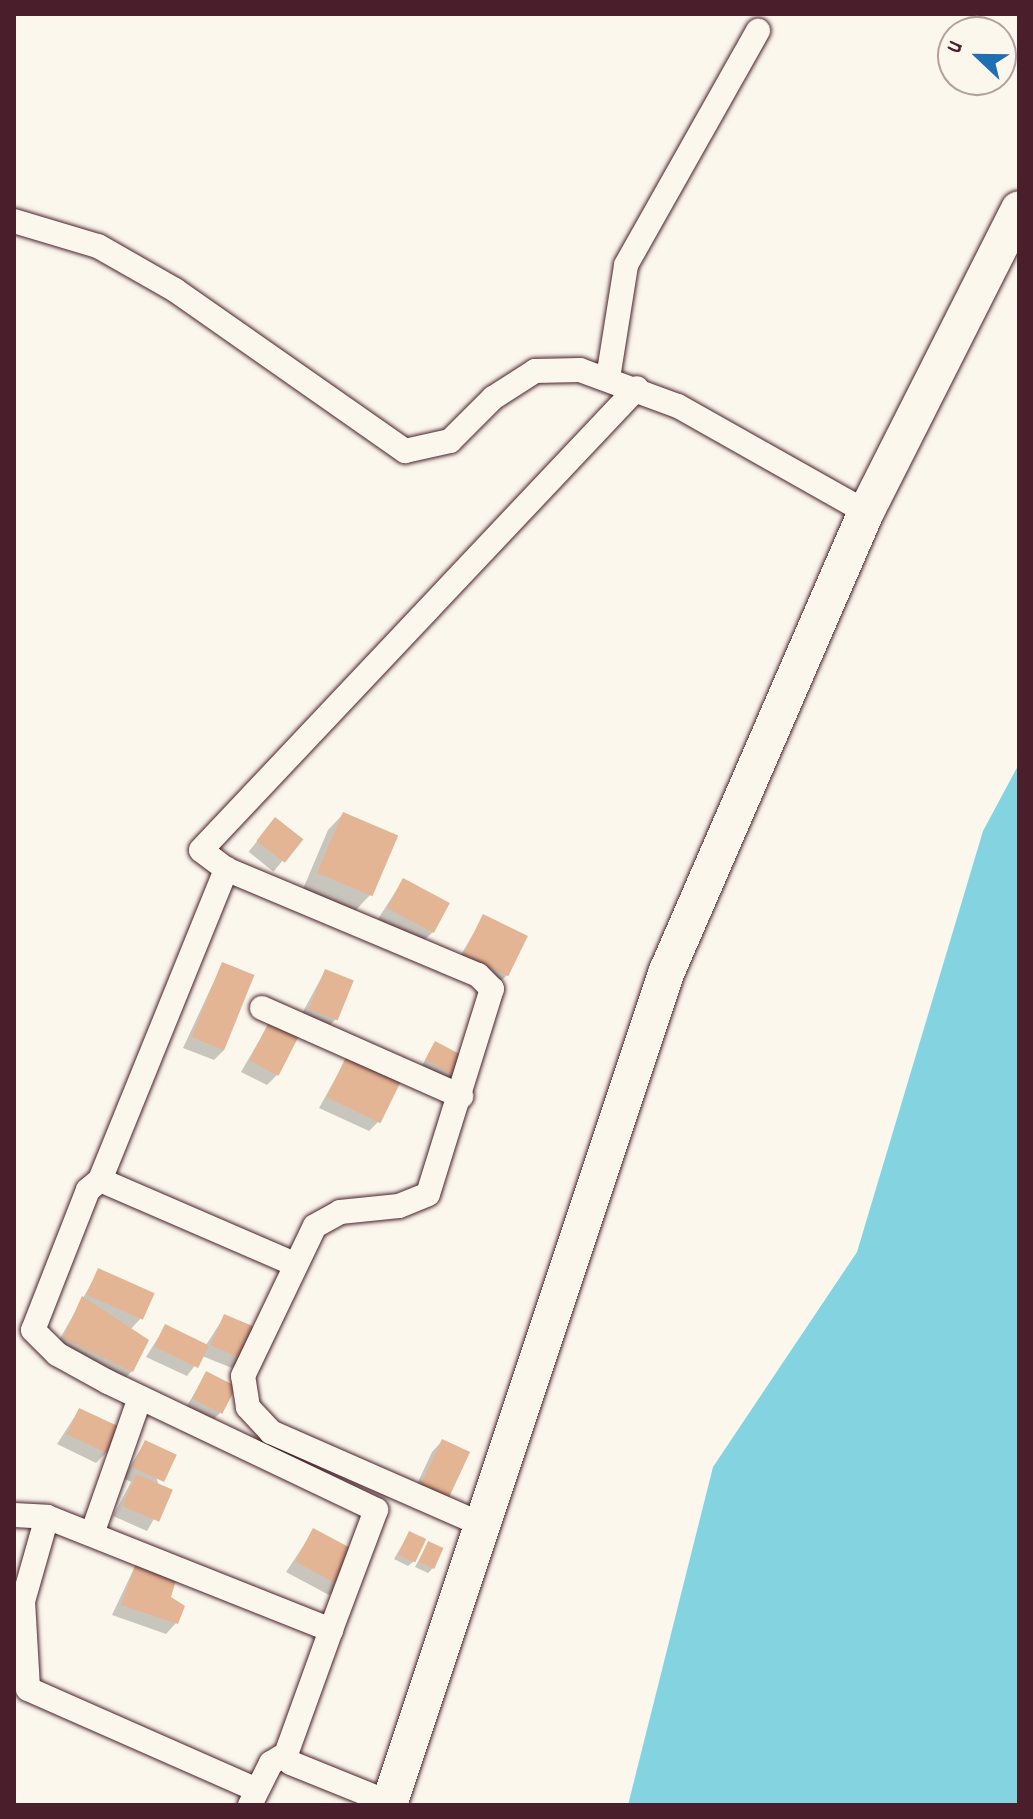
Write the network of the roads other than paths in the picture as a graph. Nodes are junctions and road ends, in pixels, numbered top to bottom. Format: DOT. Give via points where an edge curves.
graph roads {
  1 [pos="758,31"];
  2 [pos="1019,209"];
  3 [pos="14,221"];
  4 [pos="608,378"];
  5 [pos="637,388"];
  6 [pos="866,512"];
  7 [pos="226,869"];
  8 [pos="262,1008"];
  9 [pos="461,1096"];
  10 [pos="100,1180"];
  11 [pos="292,1263"];
  12 [pos="140,1398"];
  13 [pos="14,1515"];
  14 [pos="47,1517"];
  15 [pos="485,1526"];
  16 [pos="92,1534"];
  17 [pos="331,1630"];
  18 [pos="286,1754"];
  19 [pos="254,1797"];
  20 [pos="390,1804"];
  1 -- 4 [label="street" via="626,265"];
  2 -- 6 [label="main road"];
  3 -- 4 [label="street" via="98,246 163,282 405,451 450,441 493,398 535,371"];
  4 -- 5 [label="street"];
  5 -- 6 [label="street"];
  5 -- 7 [label="street" via="201,850"];
  6 -- 15 [label="main road" via="667,971"];
  7 -- 9 [label="street" via="489,983 493,995"];
  7 -- 10 [label="street"];
  8 -- 9 [label="street"];
  9 -- 11 [label="street" via="424,1198 331,1215"];
  10 -- 11 [label="street"];
  10 -- 12 [label="street" via="88,1190 35,1317 34,1337"];
  11 -- 15 [label="street" via="243,1376 256,1417 313,1453"];
  12 -- 16 [label="street"];
  12 -- 17 [label="street" via="376,1510"];
  13 -- 14 [label="street"];
  14 -- 16 [label="street"];
  14 -- 19 [label="street" via="23,1601 28,1689"];
  15 -- 20 [label="main road"];
  16 -- 17 [label="street"];
  17 -- 18 [label="street"];
  18 -- 19 [label="street" via="271,1763"];
  18 -- 20 [label="street" via="291,1763"];
}
